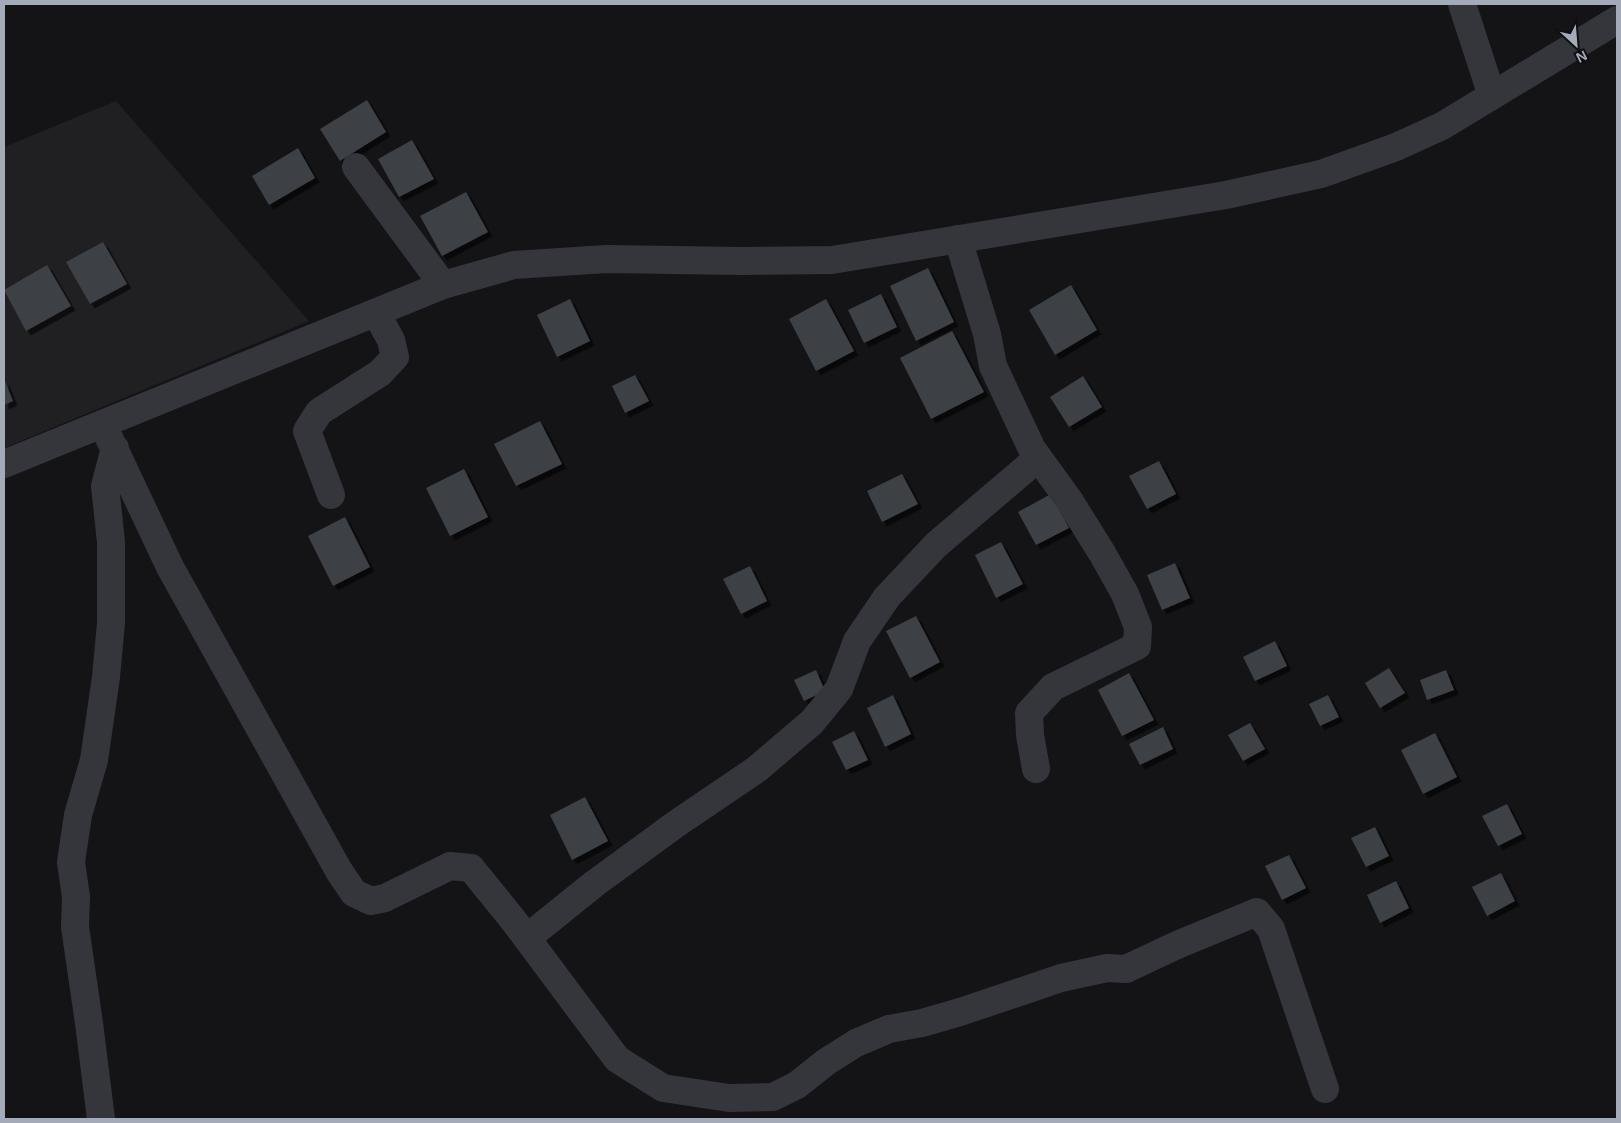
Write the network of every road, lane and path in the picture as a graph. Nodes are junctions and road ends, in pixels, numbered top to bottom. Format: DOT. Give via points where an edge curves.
graph roads {
  1 [pos="1462,4"];
  2 [pos="1617,20"];
  3 [pos="1492,96"];
  4 [pos="356,167"];
  5 [pos="958,239"];
  6 [pos="443,285"];
  7 [pos="376,313"];
  8 [pos="109,436"];
  9 [pos="1038,458"];
  10 [pos="4,464"];
  11 [pos="331,495"];
  12 [pos="1036,769"];
  13 [pos="527,938"];
  14 [pos="1325,1089"];
  15 [pos="101,1119"];
  1 -- 3 [label="street"];
  2 -- 3 [label="street"];
  3 -- 5 [label="street" via="1442,126 1396,147 1321,174 1226,195"];
  4 -- 6 [label="street"];
  5 -- 6 [label="street" via="832,260 606,258 514,265"];
  5 -- 9 [label="street" via="987,334 993,366"];
  6 -- 7 [label="street"];
  7 -- 8 [label="street"];
  7 -- 11 [label="street" via="391,340 395,357 380,373 319,412 307,431"];
  8 -- 10 [label="street"];
  8 -- 13 [label="street" via="170,568 354,893 370,901 378,900 450,866 471,868"];
  8 -- 15 [label="street" via="105,486 111,542 111,623 94,760 78,815 71,862 76,897 75,927"];
  9 -- 12 [label="street" via="1069,500 1124,594 1138,628 1138,646 1053,687 1030,712"];
  9 -- 13 [label="street" via="936,544 887,597 857,641 838,688 812,722 757,769 594,884"];
  13 -- 14 [label="street" via="617,1059 663,1088 729,1098 773,1096 797,1085 856,1043 889,1029 960,1012 1061,978 1107,968 1126,969 1257,912 1271,929"];
}
